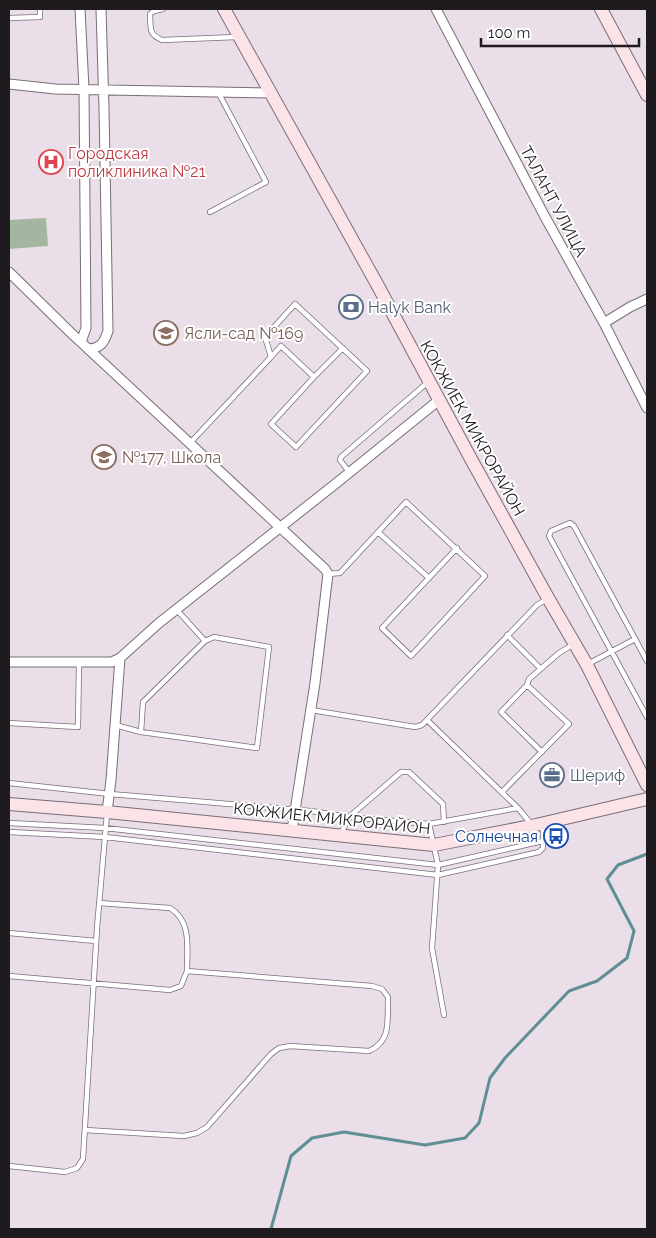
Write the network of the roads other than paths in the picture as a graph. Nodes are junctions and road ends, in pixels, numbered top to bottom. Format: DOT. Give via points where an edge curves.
graph roads {
  1 [pos="40,9"];
  2 [pos="80,9"];
  3 [pos="100,9"];
  4 [pos="163,9"];
  5 [pos="224,9"];
  6 [pos="436,9"];
  7 [pos="601,9"];
  8 [pos="9,18"];
  9 [pos="239,37"];
  10 [pos="9,84"];
  11 [pos="84,89"];
  12 [pos="104,90"];
  13 [pos="218,91"];
  14 [pos="272,93"];
  15 [pos="647,95"];
  16 [pos="210,212"];
  17 [pos="9,272"];
  18 [pos="647,299"];
  19 [pos="604,323"];
  20 [pos="85,346"];
  21 [pos="342,348"];
  22 [pos="271,357"];
  23 [pos="314,377"];
  24 [pos="429,381"];
  25 [pos="439,400"];
  26 [pos="647,408"];
  27 [pos="190,443"];
  28 [pos="350,473"];
  29 [pos="281,527"];
  30 [pos="378,533"];
  31 [pos="457,548"];
  32 [pos="328,574"];
  33 [pos="429,578"];
  34 [pos="548,598"];
  35 [pos="176,609"];
  36 [pos="507,636"];
  37 [pos="635,638"];
  38 [pos="205,640"];
  39 [pos="574,644"];
  40 [pos="612,652"];
  41 [pos="120,658"];
  42 [pos="647,661"];
  43 [pos="9,662"];
  44 [pos="79,662"];
  45 [pos="587,665"];
  46 [pos="540,669"];
  47 [pos="527,685"];
  48 [pos="311,710"];
  49 [pos="647,717"];
  50 [pos="427,720"];
  51 [pos="9,724"];
  52 [pos="115,725"];
  53 [pos="141,732"];
  54 [pos="542,752"];
  55 [pos="9,783"];
  56 [pos="647,785"];
  57 [pos="502,792"];
  58 [pos="110,794"];
  59 [pos="647,800"];
  60 [pos="9,804"];
  61 [pos="518,808"];
  62 [pos="296,810"];
  63 [pos="107,812"];
  64 [pos="349,817"];
  65 [pos="444,822"];
  66 [pos="9,823"];
  67 [pos="429,824"];
  68 [pos="538,824"];
  69 [pos="104,828"];
  70 [pos="292,830"];
  71 [pos="9,832"];
  72 [pos="341,834"];
  73 [pos="105,837"];
  74 [pos="542,840"];
  75 [pos="434,845"];
  76 [pos="438,865"];
  77 [pos="438,875"];
  78 [pos="99,903"];
  79 [pos="9,933"];
  80 [pos="96,941"];
  81 [pos="187,971"];
  82 [pos="9,976"];
  83 [pos="94,984"];
  84 [pos="444,1016"];
  85 [pos="85,1130"];
  86 [pos="9,1166"];
  1 -- 8 [label="lane" via="40,17"];
  2 -- 11 [label="street"];
  3 -- 12 [label="street"];
  4 -- 9 [label="lane" via="150,14 151,31 154,37 162,40"];
  5 -- 9 [label="street, КОКЖИЕК МИКРОРАЙОН"];
  6 -- 19 [label="street, ТАЛАНТ УЛИЦА"];
  7 -- 15 [label="street"];
  9 -- 14 [label="street, КОКЖИЕК МИКРОРАЙОН"];
  10 -- 11 [label="street"];
  11 -- 12 [label="street"];
  11 -- 20 [label="street"];
  12 -- 13 [label="street"];
  12 -- 20 [label="street" via="108,331 104,342 97,348"];
  13 -- 14 [label="street"];
  13 -- 16 [label="lane" via="266,182"];
  14 -- 24 [label="street, КОКЖИЕК МИКРОРАЙОН"];
  17 -- 20 [label="street"];
  18 -- 19 [label="street"];
  19 -- 26 [label="street, ТАЛАНТ УЛИЦА"];
  20 -- 27 [label="street"];
  21 -- 22 [label="lane" via="295,304 265,337"];
  21 -- 23 [label="lane"];
  21 -- 23 [label="lane" via="367,371 296,447 271,424"];
  22 -- 23 [label="lane" via="281,346"];
  22 -- 27 [label="lane"];
  24 -- 25 [label="street, КОКЖИЕК МИКРОРАЙОН"];
  24 -- 28 [label="lane" via="341,457"];
  25 -- 28 [label="street"];
  25 -- 34 [label="street, КОКЖИЕК МИКРОРАЙОН"];
  27 -- 29 [label="street"];
  28 -- 29 [label="street"];
  29 -- 32 [label="street"];
  29 -- 35 [label="street"];
  30 -- 31 [label="lane" via="406,502"];
  30 -- 32 [label="lane" via="340,573"];
  30 -- 33 [label="lane"];
  31 -- 33 [label="lane"];
  31 -- 33 [label="lane" via="485,576 411,656 382,628"];
  32 -- 48 [label="street"];
  34 -- 36 [label="lane"];
  34 -- 39 [label="street, КОКЖИЕК МИКРОРАЙОН"];
  35 -- 38 [label="lane"];
  35 -- 41 [label="street"];
  36 -- 46 [label="lane"];
  36 -- 50 [label="lane"];
  37 -- 40 [label="lane"];
  37 -- 40 [label="lane" via="574,526 570,523 551,530 549,536"];
  37 -- 42 [label="lane"];
  38 -- 53 [label="lane" via="143,702"];
  38 -- 53 [label="lane" via="214,637 269,647 257,748"];
  39 -- 45 [label="street, КОКЖИЕК МИКРОРАЙОН"];
  39 -- 46 [label="lane"];
  40 -- 45 [label="lane"];
  40 -- 49 [label="lane"];
  41 -- 44 [label="street" via="112,662"];
  41 -- 52 [label="street"];
  43 -- 44 [label="street"];
  44 -- 51 [label="lane" via="78,727"];
  45 -- 56 [label="street, КОКЖИЕК МИКРОРАЙОН"];
  46 -- 47 [label="lane"];
  47 -- 54 [label="lane" via="501,712"];
  47 -- 54 [label="lane" via="569,724"];
  48 -- 50 [label="lane" via="415,728"];
  48 -- 62 [label="street"];
  50 -- 57 [label="lane"];
  52 -- 53 [label="lane"];
  52 -- 58 [label="street"];
  54 -- 57 [label="lane"];
  55 -- 58 [label="lane"];
  57 -- 61 [label="lane"];
  58 -- 62 [label="lane"];
  58 -- 63 [label="street"];
  59 -- 68 [label="street, КОКЖИЕК МИКРОРАЙОН"];
  60 -- 63 [label="street, КОКЖИЕК МИКРОРАЙОН"];
  61 -- 65 [label="lane"];
  61 -- 68 [label="lane"];
  62 -- 64 [label="lane"];
  62 -- 70 [label="street"];
  63 -- 69 [label="lane"];
  63 -- 70 [label="street, КОКЖИЕК МИКРОРАЙОН"];
  64 -- 65 [label="lane" via="401,772 409,772 443,804"];
  64 -- 67 [label="lane"];
  64 -- 72 [label="lane"];
  65 -- 67 [label="lane"];
  66 -- 69 [label="lane"];
  67 -- 75 [label="lane"];
  68 -- 74 [label="lane"];
  68 -- 75 [label="street, КОКЖИЕК МИКРОРАЙОН"];
  69 -- 73 [label="lane"];
  69 -- 76 [label="lane"];
  70 -- 72 [label="street, КОКЖИЕК МИКРОРАЙОН"];
  71 -- 73 [label="lane"];
  72 -- 75 [label="street, КОКЖИЕК МИКРОРАЙОН"];
  73 -- 77 [label="lane"];
  73 -- 78 [label="lane"];
  74 -- 76 [label="lane"];
  74 -- 77 [label="lane" via="543,848 539,852"];
  75 -- 76 [label="lane"];
  76 -- 77 [label="lane"];
  77 -- 84 [label="lane" via="432,948"];
  78 -- 80 [label="lane"];
  78 -- 81 [label="lane" via="170,908 178,913 187,936"];
  79 -- 80 [label="lane"];
  80 -- 83 [label="lane"];
  81 -- 83 [label="lane" via="180,986 170,990"];
  81 -- 85 [label="lane" via="382,989 388,998 384,1040 368,1051 279,1048 207,1127 197,1133 184,1136"];
  82 -- 83 [label="lane"];
  83 -- 85 [label="lane"];
  85 -- 86 [label="lane" via="83,1159 77,1168 65,1172"];
}
